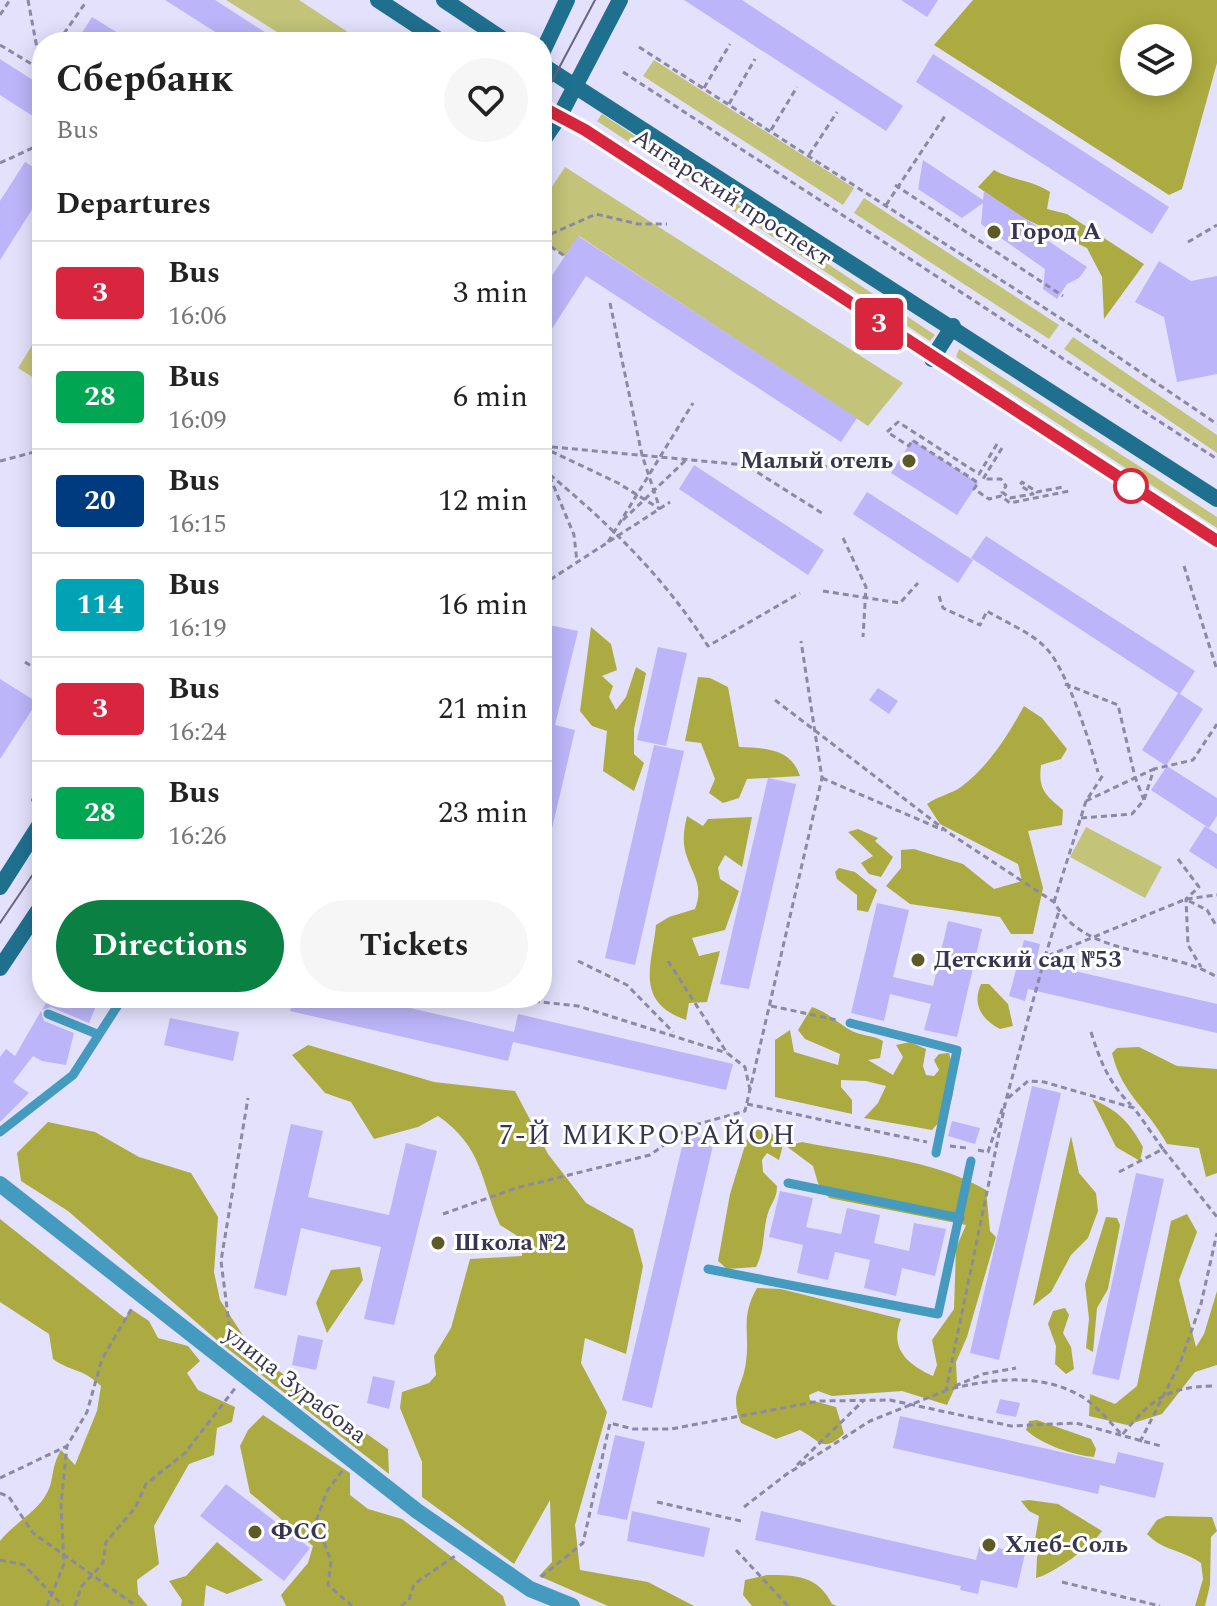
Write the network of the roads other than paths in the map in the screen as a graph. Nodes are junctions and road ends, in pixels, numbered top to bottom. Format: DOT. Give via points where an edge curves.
graph roads {
  1 [pos="378,0"];
  2 [pos="444,0"];
  3 [pos="567,0"];
  4 [pos="620,0"];
  5 [pos="427,32"];
  6 [pos="492,32"];
  7 [pos="552,32"];
  8 [pos="552,71"];
  9 [pos="576,86"];
  10 [pos="552,113"];
  11 [pos="559,117"];
  12 [pos="552,127"];
  13 [pos="953,326"];
  14 [pos="932,359"];
  15 [pos="1217,499"];
  16 [pos="1217,541"];
  17 [pos="32,837"];
  18 [pos="0,887"];
  19 [pos="32,920"];
  20 [pos="0,968"];
  21 [pos="116,1008"];
  22 [pos="48,1014"];
  23 [pos="850,1023"];
  24 [pos="97,1034"];
  25 [pos="0,1132"];
  26 [pos="937,1149"];
  27 [pos="971,1161"];
  28 [pos="788,1183"];
  29 [pos="0,1184"];
  30 [pos="960,1218"];
  31 [pos="708,1269"];
  32 [pos="572,1606"];
  1 -- 5 [label="street"];
  2 -- 6 [label="street"];
  3 -- 7 [label="street"];
  4 -- 9 [label="street"];
  8 -- 9 [label="street, Ангарский проспект"];
  9 -- 11 [label="street"];
  9 -- 13 [label="street, Ангарский проспект"];
  10 -- 11 [label="street, Ангарский проспект"];
  11 -- 12 [label="street"];
  11 -- 14 [label="street, Ангарский проспект"];
  13 -- 14 [label="street"];
  13 -- 15 [label="street, Ангарский проспект"];
  14 -- 16 [label="street, Ангарский проспект"];
  17 -- 18 [label="street"];
  19 -- 20 [label="street"];
  21 -- 24 [label="lane"];
  22 -- 24 [label="lane"];
  23 -- 26 [label="lane" via="957,1050"];
  24 -- 25 [label="lane" via="73,1075"];
  27 -- 30 [label="lane"];
  28 -- 30 [label="lane"];
  29 -- 32 [label="street, улица Зурабова" via="237,1376 383,1486 503,1572"];
  30 -- 31 [label="lane" via="938,1314"];
}
